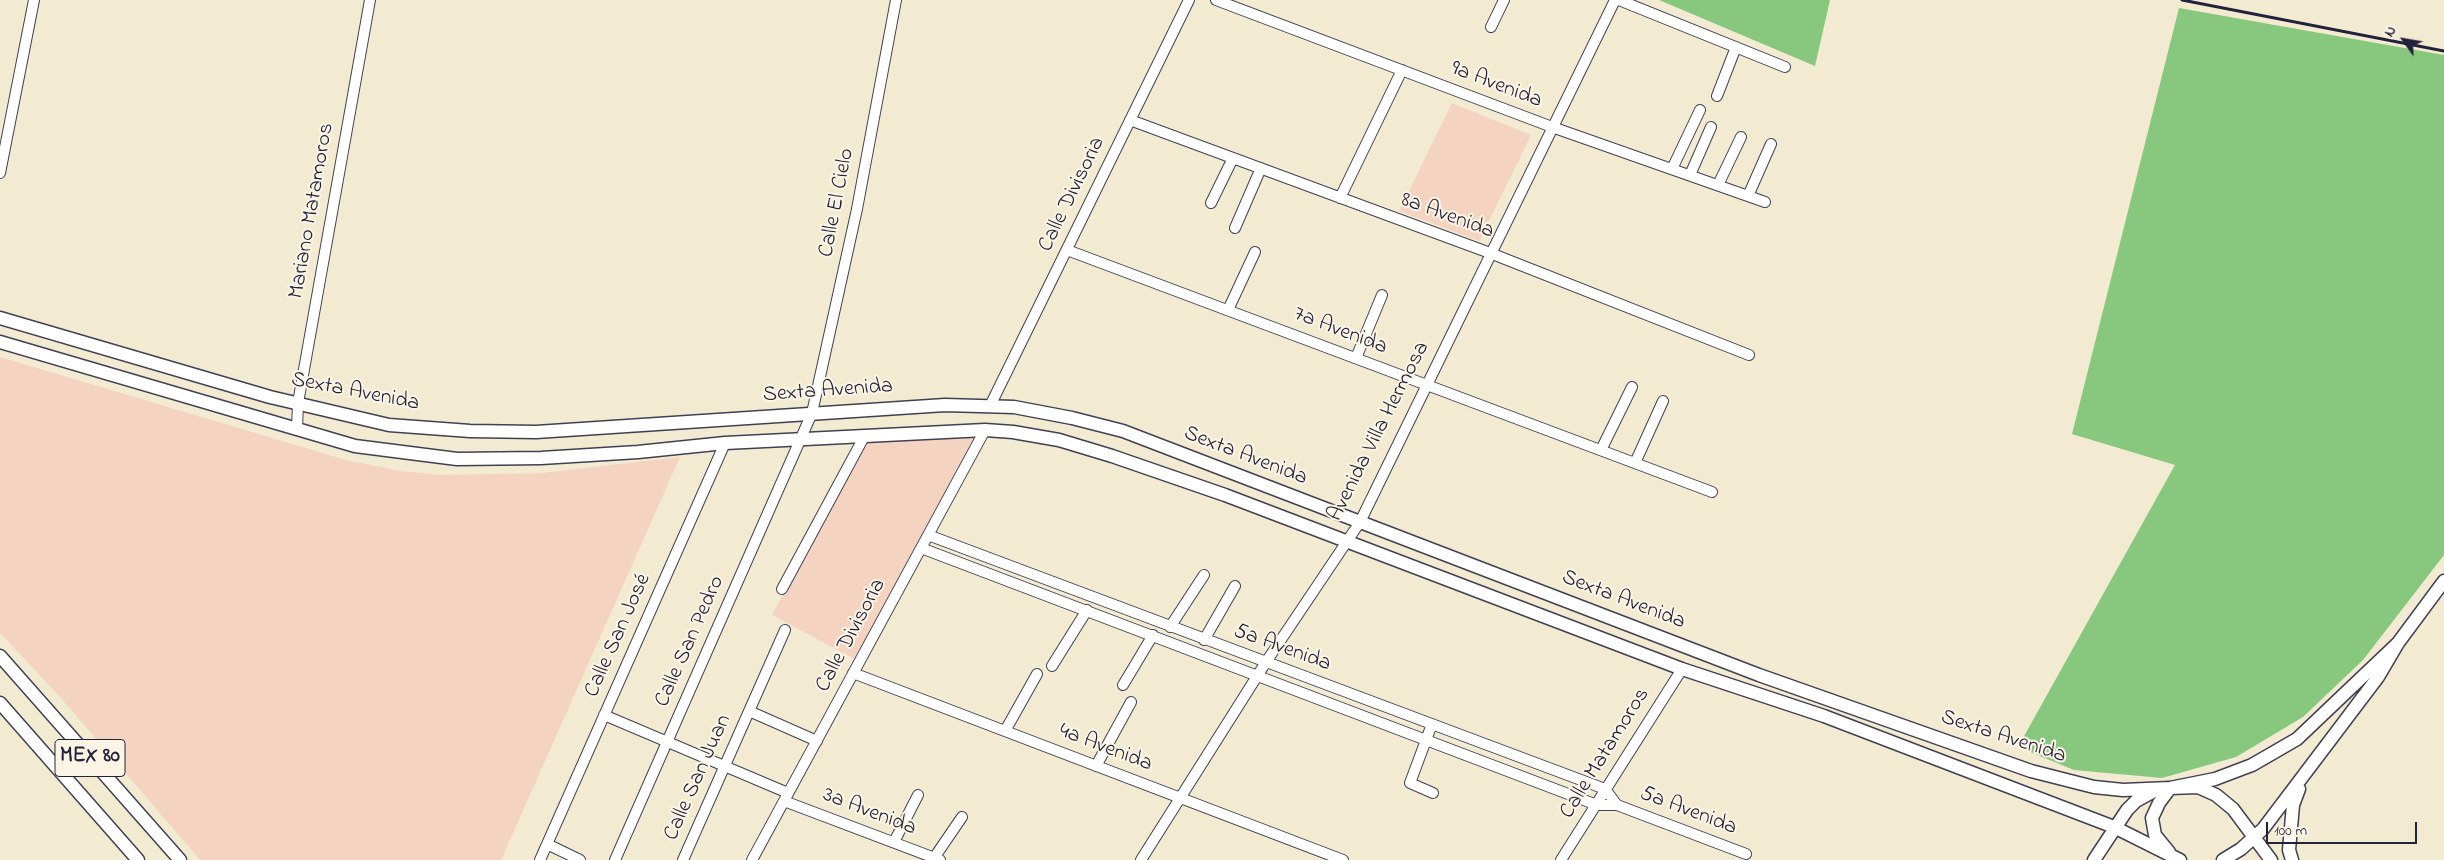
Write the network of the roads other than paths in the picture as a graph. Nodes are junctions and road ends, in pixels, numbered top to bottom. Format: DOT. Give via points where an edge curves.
graph roads {
  1 [pos="34,0"];
  2 [pos="370,0"];
  3 [pos="896,0"];
  4 [pos="1189,0"];
  5 [pos="1216,0"];
  6 [pos="1504,0"];
  7 [pos="1615,0"];
  8 [pos="1620,0"];
  9 [pos="1491,27"];
  10 [pos="1736,47"];
  11 [pos="1785,67"];
  12 [pos="1402,70"];
  13 [pos="1717,96"];
  14 [pos="1700,110"];
  15 [pos="5,118"];
  16 [pos="1130,120"];
  17 [pos="1552,127"];
  18 [pos="1711,127"];
  19 [pos="1741,137"];
  20 [pos="1771,144"];
  21 [pos="1233,158"];
  22 [pos="1261,168"];
  23 [pos="1672,169"];
  24 [pos="0,173"];
  25 [pos="1690,175"];
  26 [pos="1718,185"];
  27 [pos="1748,196"];
  28 [pos="1340,198"];
  29 [pos="1765,202"];
  30 [pos="1211,203"];
  31 [pos="1236,228"];
  32 [pos="1067,250"];
  33 [pos="1255,252"];
  34 [pos="1490,253"];
  35 [pos="1382,294"];
  36 [pos="1228,310"];
  37 [pos="0,318"];
  38 [pos="0,342"];
  39 [pos="1748,355"];
  40 [pos="1356,358"];
  41 [pos="1427,384"];
  42 [pos="1632,387"];
  43 [pos="1663,401"];
  44 [pos="298,403"];
  45 [pos="990,406"];
  46 [pos="812,413"];
  47 [pos="297,429"];
  48 [pos="985,430"];
  49 [pos="864,437"];
  50 [pos="802,440"];
  51 [pos="725,443"];
  52 [pos="1601,450"];
  53 [pos="1635,463"];
  54 [pos="1712,492"];
  55 [pos="1360,522"];
  56 [pos="928,535"];
  57 [pos="1345,542"];
  58 [pos="921,548"];
  59 [pos="1204,575"];
  60 [pos="1046,580"];
  61 [pos="2444,581"];
  62 [pos="1235,586"];
  63 [pos="782,589"];
  64 [pos="1040,592"];
  65 [pos="1103,602"];
  66 [pos="1087,610"];
  67 [pos="1098,614"];
  68 [pos="1170,627"];
  69 [pos="785,630"];
  70 [pos="1152,634"];
  71 [pos="1204,640"];
  72 [pos="2398,642"];
  73 [pos="0,656"];
  74 [pos="1266,662"];
  75 [pos="1052,666"];
  76 [pos="1682,669"];
  77 [pos="853,673"];
  78 [pos="1037,674"];
  79 [pos="1258,674"];
  80 [pos="1123,686"];
  81 [pos="1130,702"];
  82 [pos="0,703"];
  83 [pos="749,711"];
  84 [pos="604,714"];
  85 [pos="1432,724"];
  86 [pos="1005,731"];
  87 [pos="1426,739"];
  88 [pos="668,741"];
  89 [pos="816,741"];
  90 [pos="725,766"];
  91 [pos="1096,766"];
  92 [pos="2306,774"];
  93 [pos="2170,788"];
  94 [pos="1605,789"];
  95 [pos="2156,790"];
  96 [pos="1434,793"];
  97 [pos="918,795"];
  98 [pos="786,797"];
  99 [pos="1180,798"];
  100 [pos="1597,805"];
  101 [pos="1617,805"];
  102 [pos="962,817"];
  103 [pos="2114,826"];
  104 [pos="2255,836"];
  105 [pos="894,842"];
  106 [pos="547,844"];
  107 [pos="1746,854"];
  108 [pos="937,859"];
  109 [pos="2177,859"];
  110 [pos="138,860"];
  111 [pos="180,860"];
  112 [pos="540,860"];
  113 [pos="580,860"];
  114 [pos="615,860"];
  115 [pos="683,860"];
  116 [pos="752,860"];
  117 [pos="1141,860"];
  118 [pos="1343,860"];
  119 [pos="1561,860"];
  120 [pos="2094,860"];
  121 [pos="2223,860"];
  122 [pos="2271,860"];
  123 [pos="2292,860"];
  1 -- 15 [label="street"];
  2 -- 44 [label="street, Mariano Matamoros"];
  3 -- 46 [label="street, Calle El Cielo" via="857,209"];
  4 -- 16 [label="street, Calle Divisoria"];
  5 -- 12 [label="street, 9a Avenida"];
  6 -- 9 [label="street"];
  7 -- 17 [label="street, Avenida Villa Hermosa"];
  8 -- 10 [label="street"];
  10 -- 11 [label="street"];
  10 -- 13 [label="street"];
  12 -- 17 [label="street, 9a Avenida"];
  12 -- 28 [label="street"];
  14 -- 23 [label="street"];
  15 -- 24 [label="street"];
  16 -- 21 [label="street, 8a Avenida"];
  16 -- 32 [label="street, Calle Divisoria"];
  17 -- 23 [label="street, 9a Avenida"];
  17 -- 34 [label="street, Avenida Villa Hermosa"];
  18 -- 25 [label="street"];
  19 -- 26 [label="street"];
  20 -- 27 [label="street"];
  21 -- 22 [label="street, 8a Avenida"];
  21 -- 30 [label="street"];
  22 -- 28 [label="street, 8a Avenida"];
  22 -- 31 [label="street"];
  23 -- 25 [label="street, 9a Avenida"];
  25 -- 26 [label="street, 9a Avenida"];
  26 -- 27 [label="street, 9a Avenida"];
  27 -- 29 [label="street, 9a Avenida"];
  28 -- 34 [label="street, 8a Avenida"];
  32 -- 36 [label="street, 7a Avenida"];
  32 -- 45 [label="street, Calle Divisoria"];
  33 -- 36 [label="street"];
  34 -- 39 [label="street, 8a Avenida"];
  34 -- 41 [label="street, Avenida Villa Hermosa"];
  35 -- 40 [label="street"];
  36 -- 40 [label="street, 7a Avenida"];
  37 -- 44 [label="main road, Sexta Avenida" via="124,356"];
  38 -- 47 [label="main road, Sexta Avenida"];
  40 -- 41 [label="street, 7a Avenida"];
  41 -- 52 [label="street, 7a Avenida"];
  41 -- 55 [label="street, Avenida Villa Hermosa"];
  42 -- 52 [label="street"];
  43 -- 53 [label="street"];
  44 -- 46 [label="main road, Sexta Avenida" via="389,425 470,431 536,432"];
  44 -- 47 [label="street, Mariano Matamoros"];
  45 -- 46 [label="main road, Sexta Avenida" via="945,405"];
  45 -- 55 [label="main road, Sexta Avenida" via="1023,409 1123,431"];
  46 -- 50 [label="street, Calle El Cielo"];
  47 -- 51 [label="main road, Sexta Avenida" via="355,446 457,458 541,458"];
  48 -- 49 [label="main road, Sexta Avenida"];
  48 -- 56 [label="street, Calle Divisoria"];
  48 -- 57 [label="main road, Sexta Avenida" via="1059,440 1112,456 1225,495"];
  49 -- 50 [label="main road, Sexta Avenida"];
  49 -- 63 [label="street"];
  50 -- 51 [label="main road, Sexta Avenida"];
  50 -- 88 [label="street, Calle San Pedro"];
  51 -- 84 [label="street, Calle San José"];
  52 -- 53 [label="street, 7a Avenida"];
  53 -- 54 [label="street, 7a Avenida"];
  55 -- 57 [label="street, Avenida Villa Hermosa"];
  55 -- 95 [label="main road, Sexta Avenida" via="1759,675 2031,771 2094,787"];
  56 -- 58 [label="street, Calle Divisoria"];
  56 -- 60 [label="street, 5a Avenida"];
  57 -- 74 [label="street, Avenida Villa Hermosa"];
  57 -- 76 [label="main road, Sexta Avenida"];
  58 -- 64 [label="street, 5a Avenida"];
  58 -- 77 [label="street, Calle Divisoria"];
  59 -- 68 [label="street"];
  60 -- 64 [label="street"];
  60 -- 65 [label="street, 5a Avenida"];
  61 -- 72 [label="main road"];
  62 -- 71 [label="street"];
  64 -- 66 [label="street, 5a Avenida"];
  65 -- 67 [label="street"];
  65 -- 68 [label="street, 5a Avenida"];
  66 -- 67 [label="street, 5a Avenida"];
  66 -- 75 [label="street"];
  67 -- 70 [label="street, 5a Avenida"];
  68 -- 71 [label="street, 5a Avenida"];
  69 -- 83 [label="street, Calle San Juan"];
  70 -- 79 [label="street, 5a Avenida"];
  70 -- 80 [label="street"];
  71 -- 74 [label="street, 5a Avenida"];
  72 -- 92 [label="main road" via="2378,678"];
  72 -- 93 [label="main road, Sexta Avenida" via="2297,739 2252,764 2215,779"];
  73 -- 111 [label="main road, MEX 80"];
  74 -- 79 [label="street, Avenida Villa Hermosa"];
  74 -- 85 [label="street, 5a Avenida"];
  76 -- 94 [label="street, Calle Matamoros"];
  76 -- 103 [label="main road, Sexta Avenida" via="1824,716"];
  77 -- 86 [label="street, 4a Avenida"];
  77 -- 89 [label="street, Calle Divisoria"];
  78 -- 86 [label="street"];
  79 -- 87 [label="street, 5a Avenida"];
  79 -- 99 [label="street, Avenida Villa Hermosa"];
  81 -- 91 [label="street"];
  82 -- 110 [label="main road, MEX 80"];
  83 -- 89 [label="street"];
  83 -- 90 [label="street, Calle San Juan"];
  84 -- 88 [label="street, 3a Avenida"];
  84 -- 106 [label="street, Calle San José"];
  85 -- 87 [label="street"];
  85 -- 94 [label="street, 5a Avenida"];
  86 -- 91 [label="street, 4a Avenida"];
  87 -- 96 [label="street" via="1410,783"];
  87 -- 100 [label="street, 5a Avenida"];
  88 -- 90 [label="street, 3a Avenida"];
  88 -- 114 [label="street, Calle San Pedro"];
  89 -- 98 [label="street, Calle Divisoria"];
  90 -- 98 [label="street, 3a Avenida"];
  90 -- 115 [label="street, Calle San Juan"];
  91 -- 99 [label="street, 4a Avenida"];
  92 -- 104 [label="main road"];
  92 -- 123 [label="main road" via="2293,804 2289,850"];
  93 -- 95 [label="main road, Sexta Avenida"];
  93 -- 104 [label="main road" via="2198,787 2207,790 2233,809"];
  93 -- 109 [label="main road" via="2158,803 2152,818 2155,834"];
  94 -- 100 [label="street, Calle Matamoros"];
  94 -- 101 [label="street, 5a Avenida"];
  95 -- 103 [label="main road" via="2136,801"];
  97 -- 105 [label="street"];
  98 -- 105 [label="street, 3a Avenida"];
  98 -- 116 [label="street, Calle Divisoria"];
  99 -- 117 [label="street, Avenida Villa Hermosa"];
  99 -- 118 [label="street, 4a Avenida"];
  100 -- 101 [label="street, 5a Avenida"];
  100 -- 119 [label="street, Calle Matamoros"];
  101 -- 107 [label="street, 5a Avenida"];
  102 -- 108 [label="street"];
  103 -- 109 [label="main road, Sexta Avenida"];
  103 -- 120 [label="main road"];
  104 -- 121 [label="main road"];
  104 -- 122 [label="main road"];
  105 -- 108 [label="street, 3a Avenida"];
  106 -- 112 [label="street, Calle San José"];
  106 -- 113 [label="street"];
}
